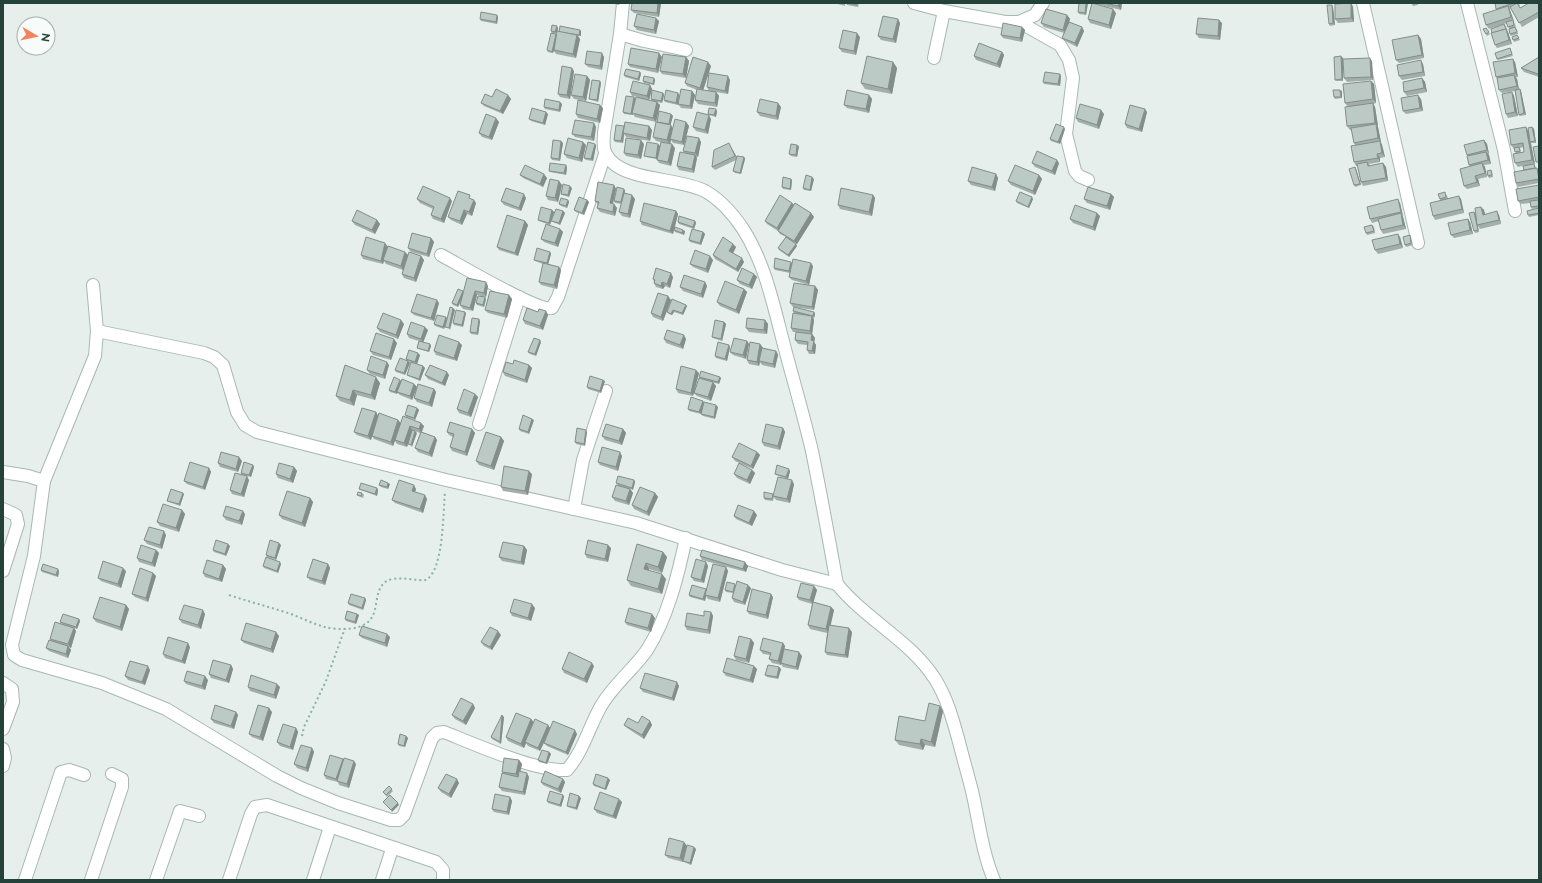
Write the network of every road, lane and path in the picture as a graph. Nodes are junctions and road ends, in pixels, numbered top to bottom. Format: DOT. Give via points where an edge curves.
graph roads {
  1 [pos="623,3"];
  2 [pos="914,3"];
  3 [pos="1043,3"];
  4 [pos="1363,3"];
  5 [pos="1467,3"];
  6 [pos="944,11"];
  7 [pos="1019,22"];
  8 [pos="620,34"];
  9 [pos="686,50"];
  10 [pos="934,58"];
  11 [pos="606,154"];
  12 [pos="1088,180"];
  13 [pos="1515,211"];
  14 [pos="1418,243"];
  15 [pos="441,255"];
  16 [pos="93,285"];
  17 [pos="519,298"];
  18 [pos="97,331"];
  19 [pos="606,391"];
  20 [pos="479,424"];
  21 [pos="3,472"];
  22 [pos="446,480"];
  23 [pos="44,481"];
  24 [pos="3,509"];
  25 [pos="574,509"];
  26 [pos="686,538"];
  27 [pos="3,571"];
  28 [pos="837,584"];
  29 [pos="230,595"];
  30 [pos="345,628"];
  31 [pos="3,682"];
  32 [pos="3,729"];
  33 [pos="302,736"];
  34 [pos="3,749"];
  35 [pos="3,766"];
  36 [pos="112,774"];
  37 [pos="84,775"];
  38 [pos="198,816"];
  39 [pos="330,827"];
  40 [pos="392,849"];
  41 [pos="25,880"];
  42 [pos="91,880"];
  43 [pos="156,880"];
  44 [pos="229,880"];
  45 [pos="312,880"];
  46 [pos="382,880"];
  47 [pos="443,880"];
  48 [pos="994,880"];
  1 -- 8 [label="street"];
  2 -- 6 [label="street"];
  3 -- 7 [label="street" via="1035,15"];
  4 -- 14 [label="street"];
  5 -- 13 [label="street" via="1504,150"];
  6 -- 7 [label="street" via="1005,22"];
  6 -- 10 [label="street"];
  7 -- 12 [label="street" via="1060,45 1069,60 1073,78 1066,134 1075,171"];
  8 -- 9 [label="street"];
  8 -- 11 [label="street" via="604,133 603,145"];
  11 -- 17 [label="street" via="554,305 552,308 544,308"];
  11 -- 28 [label="street" via="623,170 684,183 704,191 719,201 733,216 749,240 760,261 773,304 812,450"];
  15 -- 17 [label="street"];
  16 -- 18 [label="street"];
  17 -- 20 [label="street"];
  18 -- 22 [label="street" via="214,357 223,365 238,412 245,425 257,432"];
  18 -- 23 [label="street" via="95,356"];
  19 -- 25 [label="street" via="583,460"];
  21 -- 23 [label="street"];
  22 -- 25 [label="street"];
  22 -- 30 [label="path" via="436,570 426,580 391,579 379,590 370,620 354,629"];
  23 -- 26 [label="street" via="34,556 12,645 14,655 22,660 120,690 166,709 276,776 338,803 391,820 399,820 404,815 432,738 437,733 444,732 518,760 558,771 567,770 584,745 600,707 610,691 647,649 678,573"];
  24 -- 27 [label="street" via="16,515 18,524"];
  25 -- 26 [label="street"];
  26 -- 28 [label="street" via="782,570"];
  28 -- 48 [label="street" via="847,597 909,648 936,680 955,726 987,861"];
  29 -- 30 [label="path" via="325,627"];
  30 -- 33 [label="path"];
  31 -- 32 [label="street" via="12,689 13,702"];
  34 -- 35 [label="street"];
  36 -- 42 [label="street" via="122,779 122,787"];
  37 -- 41 [label="street" via="69,770 61,772"];
  38 -- 43 [label="street" via="180,811"];
  39 -- 40 [label="street"];
  39 -- 44 [label="street" via="267,805 255,807"];
  39 -- 45 [label="street"];
  40 -- 46 [label="street"];
  40 -- 47 [label="street" via="436,862 442,870"];
}
